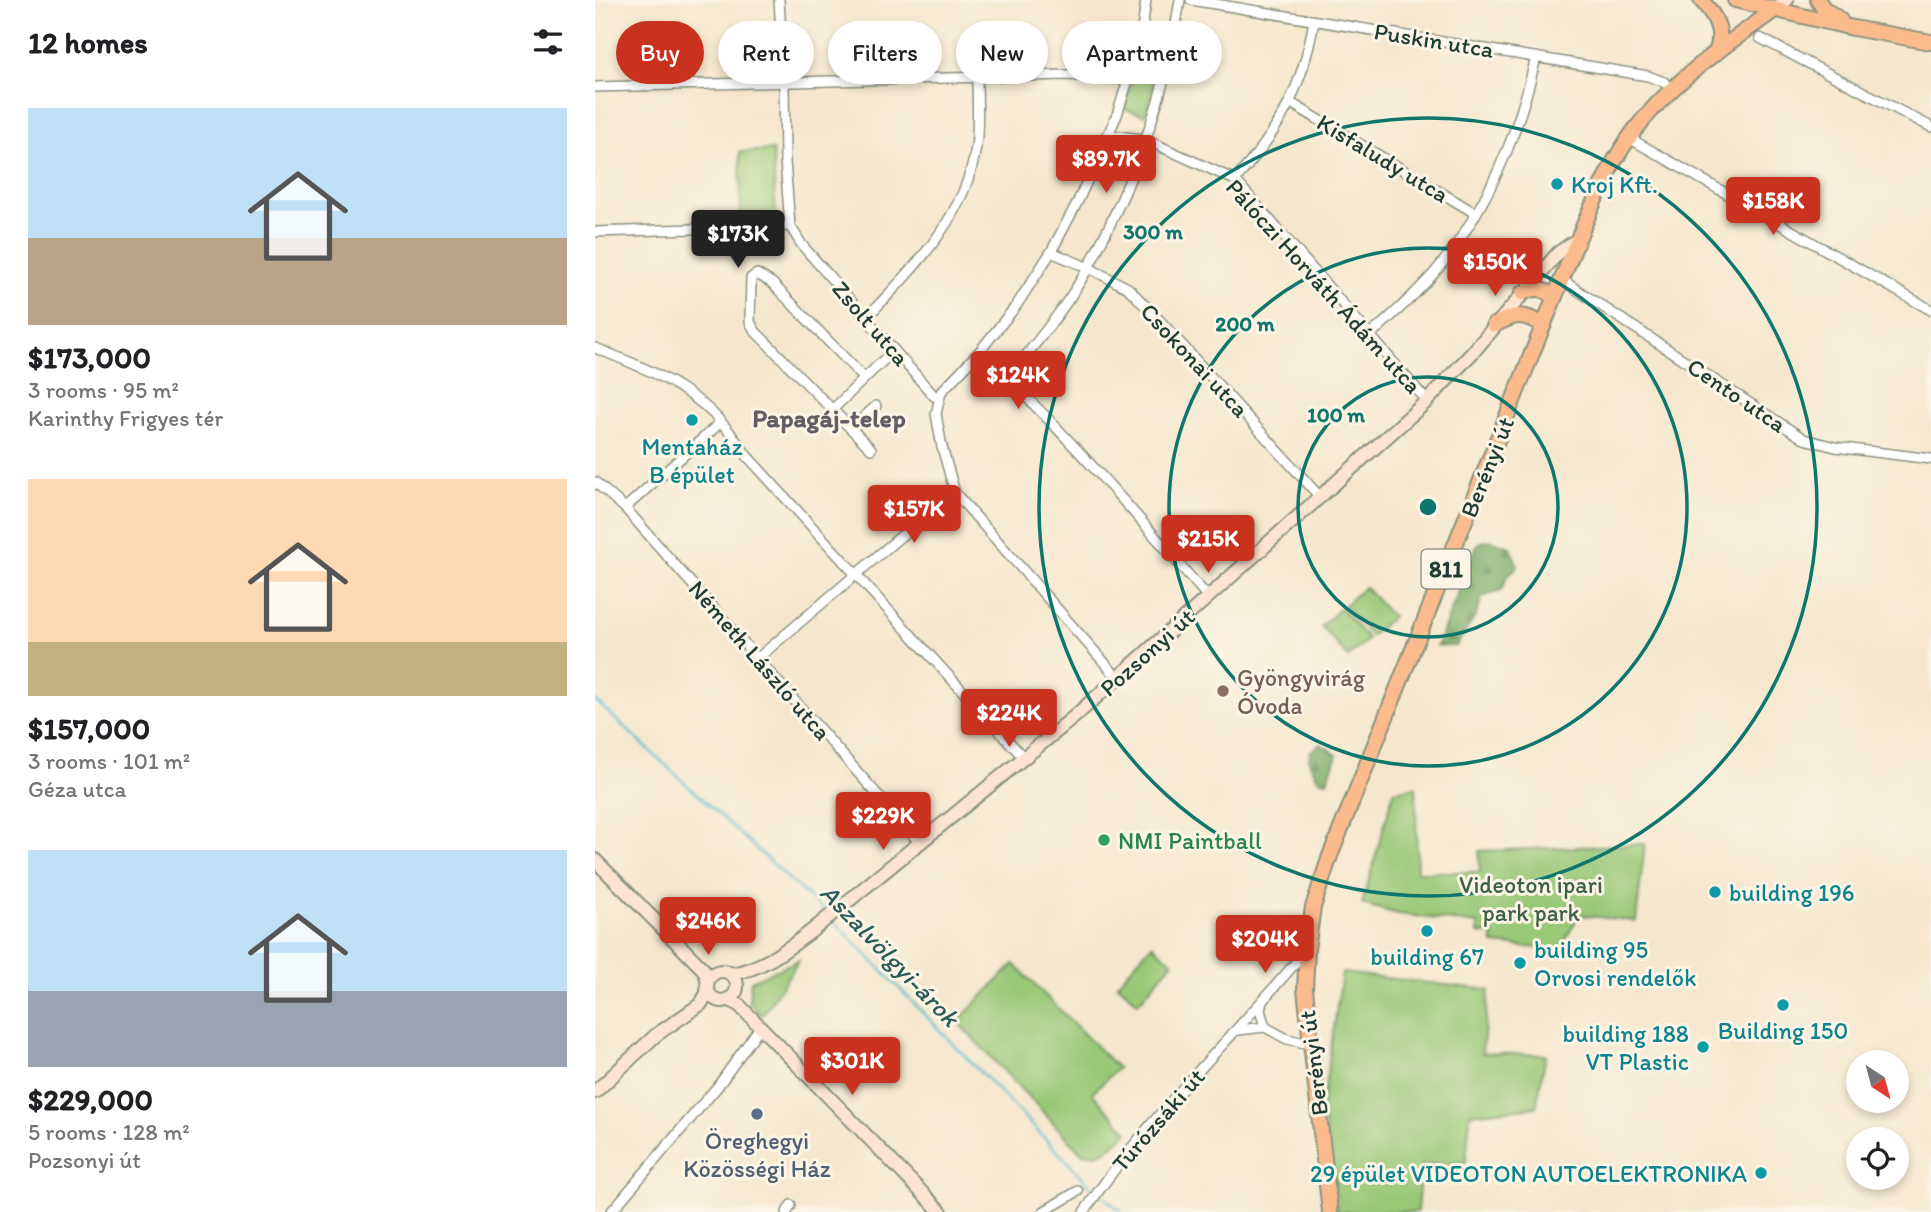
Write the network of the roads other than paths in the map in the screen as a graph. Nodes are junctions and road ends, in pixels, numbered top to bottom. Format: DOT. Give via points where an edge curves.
graph roads {
  1 [pos="779,0"];
  2 [pos="1146,0"];
  3 [pos="1180,0"];
  4 [pos="1191,0"];
  5 [pos="1701,0"];
  6 [pos="1735,0"];
  7 [pos="1787,0"];
  8 [pos="1818,0"];
  9 [pos="1775,10"];
  10 [pos="780,21"];
  11 [pos="1143,21"];
  12 [pos="1314,21"];
  13 [pos="1853,28"];
  14 [pos="1760,38"];
  15 [pos="1931,42"];
  16 [pos="1714,54"];
  17 [pos="1536,57"];
  18 [pos="956,78"];
  19 [pos="814,82"];
  20 [pos="737,84"];
  21 [pos="784,84"];
  22 [pos="977,84"];
  23 [pos="1127,84"];
  24 [pos="595,87"];
  25 [pos="1673,90"];
  26 [pos="1291,103"];
  27 [pos="1931,127"];
  28 [pos="1107,135"];
  29 [pos="1629,138"];
  30 [pos="1144,139"];
  31 [pos="1235,180"];
  32 [pos="1475,213"];
  33 [pos="790,226"];
  34 [pos="595,233"];
  35 [pos="1578,239"];
  36 [pos="1051,252"];
  37 [pos="1089,268"];
  38 [pos="1562,280"];
  39 [pos="1522,292"];
  40 [pos="1554,298"];
  41 [pos="1931,310"];
  42 [pos="867,317"];
  43 [pos="1494,325"];
  44 [pos="1544,325"];
  45 [pos="1370,335"];
  46 [pos="595,348"];
  47 [pos="894,350"];
  48 [pos="979,352"];
  49 [pos="864,378"];
  50 [pos="1008,378"];
  51 [pos="939,397"];
  52 [pos="1427,401"];
  53 [pos="876,406"];
  54 [pos="832,410"];
  55 [pos="721,422"];
  56 [pos="851,429"];
  57 [pos="871,449"];
  58 [pos="1931,459"];
  59 [pos="595,482"];
  60 [pos="955,493"];
  61 [pos="1320,497"];
  62 [pos="625,508"];
  63 [pos="856,575"];
  64 [pos="1208,597"];
  65 [pos="758,658"];
  66 [pos="1118,678"];
  67 [pos="1024,758"];
  68 [pos="920,844"];
  69 [pos="595,860"];
  70 [pos="1307,949"];
  71 [pos="709,979"];
  72 [pos="731,992"];
  73 [pos="1262,1001"];
  74 [pos="701,1004"];
  75 [pos="760,1027"];
  76 [pos="1265,1027"];
  77 [pos="1237,1031"];
  78 [pos="1310,1044"];
  79 [pos="595,1092"];
  80 [pos="1078,1191"];
  81 [pos="611,1212"];
  82 [pos="941,1212"];
  83 [pos="1043,1212"];
  84 [pos="1084,1212"];
  85 [pos="1330,1212"];
  1 -- 10 [label="street"];
  2 -- 11 [label="street"];
  3 -- 30 [label="street" via="1167,68"];
  4 -- 12 [label="street, Puskin utca"];
  5 -- 16 [label="main road" via="1718,26"];
  6 -- 9 [label="main road"];
  7 -- 9 [label="street, Berényi út"];
  8 -- 13 [label="main road" via="1831,15"];
  9 -- 13 [label="main road"];
  9 -- 16 [label="main road, Berényi út / 811"];
  12 -- 17 [label="street, Puskin utca"];
  12 -- 26 [label="street"];
  13 -- 15 [label="main road"];
  14 -- 27 [label="street"];
  16 -- 25 [label="main road, Berényi út / 811"];
  17 -- 25 [label="street, Puskin utca" via="1648,76"];
  17 -- 32 [label="street" via="1513,135"];
  18 -- 19 [label="street"];
  20 -- 24 [label="street"];
  21 -- 33 [label="street"];
  22 -- 42 [label="street" via="976,149 953,211 922,259"];
  23 -- 28 [label="street"];
  25 -- 29 [label="main road, Berényi út / 811"];
  26 -- 31 [label="street"];
  26 -- 32 [label="street, Kisfaludy utca"];
  28 -- 30 [label="street, Pálóczi Horváth Ádám utca"];
  28 -- 36 [label="street"];
  29 -- 35 [label="main road, Berényi út / 811"];
  29 -- 41 [label="street"];
  30 -- 31 [label="street, Pálóczi Horváth Ádám utca"];
  30 -- 37 [label="street"];
  31 -- 45 [label="street, Pálóczi Horváth Ádám utca"];
  32 -- 45 [label="street" via="1435,271"];
  33 -- 34 [label="street"];
  33 -- 42 [label="street, Zsolt utca"];
  35 -- 38 [label="main road, Berényi út / 811"];
  35 -- 39 [label="street, Pozsonyi út" via="1557,253"];
  36 -- 37 [label="street, Csokonai utca"];
  36 -- 48 [label="street"];
  37 -- 50 [label="street"];
  37 -- 61 [label="street, Csokonai utca" via="1128,288"];
  38 -- 40 [label="main road, Berényi út / 811"];
  38 -- 58 [label="street, Cento utca" via="1804,439"];
  39 -- 40 [label="main road" via="1536,288"];
  39 -- 43 [label="street, Pozsonyi út"];
  40 -- 44 [label="main road, Berényi út / 811"];
  42 -- 47 [label="street, Zsolt utca"];
  43 -- 44 [label="main road" via="1516,315"];
  43 -- 52 [label="street, Pozsonyi út"];
  44 -- 70 [label="main road, Berényi út / 811" via="1330,856 1313,907"];
  45 -- 52 [label="street, Pálóczi Horváth Ádám utca"];
  46 -- 55 [label="street" via="648,369 687,392"];
  47 -- 49 [label="street"];
  47 -- 51 [label="street, Zsolt utca"];
  48 -- 50 [label="street"];
  48 -- 51 [label="street"];
  49 -- 54 [label="street"];
  49 -- 54 [label="street" via="772,283 757,274 751,278 750,322 755,331"];
  50 -- 64 [label="street"];
  51 -- 60 [label="street" via="938,427"];
  52 -- 61 [label="street, Pozsonyi út"];
  53 -- 56 [label="street"];
  54 -- 56 [label="street"];
  55 -- 62 [label="street"];
  55 -- 63 [label="street"];
  56 -- 57 [label="street"];
  59 -- 62 [label="street, Németh László utca"];
  60 -- 63 [label="street"];
  60 -- 66 [label="street"];
  61 -- 64 [label="street, Pozsonyi út"];
  62 -- 65 [label="street, Németh László utca"];
  63 -- 65 [label="street"];
  63 -- 67 [label="street"];
  64 -- 66 [label="street, Pozsonyi út"];
  65 -- 68 [label="street, Németh László utca"];
  66 -- 67 [label="street, Pozsonyi út"];
  67 -- 68 [label="street, Pozsonyi út"];
  68 -- 72 [label="street, Pozsonyi út" via="792,945 745,972"];
  69 -- 71 [label="street"];
  70 -- 73 [label="street, Túrózsáki út"];
  70 -- 78 [label="main road, Berényi út / 811"];
  71 -- 72 [label="street"];
  71 -- 72 [label="street" via="723,971"];
  71 -- 74 [label="street"];
  72 -- 74 [label="street"];
  72 -- 75 [label="street"];
  73 -- 76 [label="street"];
  73 -- 77 [label="street, Túrózsáki út"];
  74 -- 79 [label="street" via="656,1035"];
  75 -- 81 [label="street" via="718,1086"];
  75 -- 82 [label="street"];
  76 -- 77 [label="street"];
  76 -- 78 [label="street"];
  77 -- 84 [label="street, Túrózsáki út" via="1147,1130"];
  78 -- 85 [label="main road, Berényi út / 811"];
  80 -- 83 [label="street"];
}
